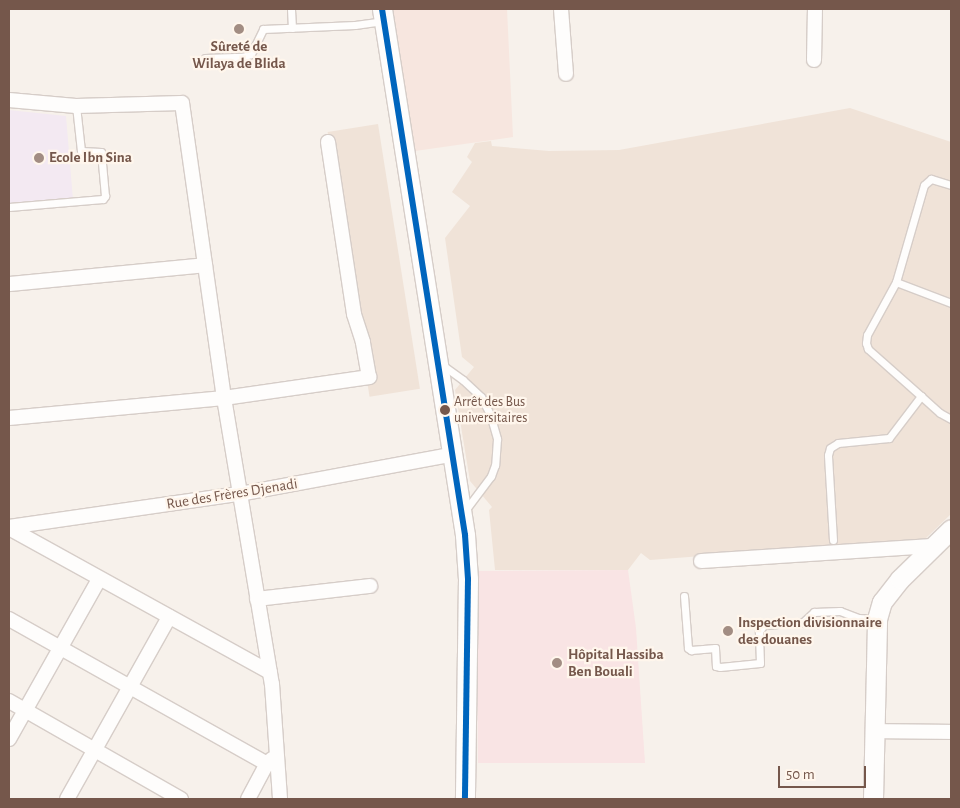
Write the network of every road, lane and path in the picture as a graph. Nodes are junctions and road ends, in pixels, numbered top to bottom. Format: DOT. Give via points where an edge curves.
graph roads {
  1 [pos="291,9"];
  2 [pos="561,9"];
  3 [pos="815,9"];
  4 [pos="383,15"];
  5 [pos="292,28"];
  6 [pos="205,58"];
  7 [pos="814,60"];
  8 [pos="566,74"];
  9 [pos="9,100"];
  10 [pos="76,106"];
  11 [pos="328,142"];
  12 [pos="951,185"];
  13 [pos="9,207"];
  14 [pos="205,265"];
  15 [pos="896,282"];
  16 [pos="9,284"];
  17 [pos="951,303"];
  18 [pos="439,363"];
  19 [pos="921,396"];
  20 [pos="224,398"];
  21 [pos="9,418"];
  22 [pos="951,418"];
  23 [pos="454,454"];
  24 [pos="239,494"];
  25 [pos="463,514"];
  26 [pos="9,528"];
  27 [pos="951,529"];
  28 [pos="833,540"];
  29 [pos="933,546"];
  30 [pos="701,562"];
  31 [pos="99,579"];
  32 [pos="370,586"];
  33 [pos="684,596"];
  34 [pos="257,598"];
  35 [pos="169,617"];
  36 [pos="9,619"];
  37 [pos="877,619"];
  38 [pos="60,648"];
  39 [pos="270,672"];
  40 [pos="131,689"];
  41 [pos="9,701"];
  42 [pos="25,710"];
  43 [pos="874,731"];
  44 [pos="951,732"];
  45 [pos="9,739"];
  46 [pos="96,751"];
  47 [pos="272,759"];
  48 [pos="159,794"];
  49 [pos="68,799"];
  50 [pos="181,799"];
  51 [pos="248,799"];
  52 [pos="280,799"];
  53 [pos="464,799"];
  54 [pos="873,799"];
  1 -- 5 [label="lane"];
  2 -- 8 [label="street"];
  3 -- 7 [label="street"];
  4 -- 5 [label="lane" via="354,25"];
  4 -- 18 [label="main road"];
  5 -- 6 [label="lane" via="263,29 251,54"];
  9 -- 10 [label="street"];
  10 -- 13 [label="lane" via="81,151 101,152 104,199"];
  10 -- 14 [label="street" via="182,102"];
  11 -- 20 [label="street" via="354,314 369,377"];
  12 -- 15 [label="lane" via="932,179 924,185"];
  14 -- 16 [label="street"];
  14 -- 20 [label="street"];
  15 -- 17 [label="lane"];
  15 -- 19 [label="lane" via="867,335 866,343 868,349"];
  18 -- 23 [label="main road"];
  18 -- 25 [label="lane" via="481,397 490,414 496,439 495,465"];
  19 -- 22 [label="lane"];
  19 -- 28 [label="lane" via="889,438 838,443 830,448"];
  20 -- 21 [label="street"];
  20 -- 24 [label="street"];
  23 -- 24 [label="street, Rue des Frères Djenadi"];
  23 -- 25 [label="main road"];
  24 -- 26 [label="street, Rue des Frères Djenadi"];
  24 -- 34 [label="street"];
  25 -- 53 [label="main road" via="468,579"];
  26 -- 31 [label="street"];
  27 -- 29 [label="main road"];
  29 -- 30 [label="street"];
  29 -- 37 [label="main road" via="882,602"];
  31 -- 35 [label="street"];
  31 -- 38 [label="street"];
  32 -- 34 [label="street"];
  33 -- 37 [label="lane" via="688,648 715,648 716,666 720,667 760,663 759,632 764,625 803,622 814,612 840,611 858,618"];
  34 -- 39 [label="street"];
  35 -- 39 [label="street"];
  35 -- 40 [label="street"];
  36 -- 38 [label="street"];
  37 -- 43 [label="main road"];
  38 -- 40 [label="street"];
  38 -- 42 [label="street"];
  39 -- 47 [label="street"];
  40 -- 46 [label="street"];
  40 -- 47 [label="street"];
  41 -- 42 [label="street"];
  42 -- 45 [label="street"];
  42 -- 46 [label="street"];
  43 -- 44 [label="street"];
  43 -- 54 [label="main road"];
  46 -- 48 [label="street"];
  46 -- 49 [label="street"];
  47 -- 51 [label="street"];
  47 -- 52 [label="street"];
  48 -- 50 [label="street"];
}
